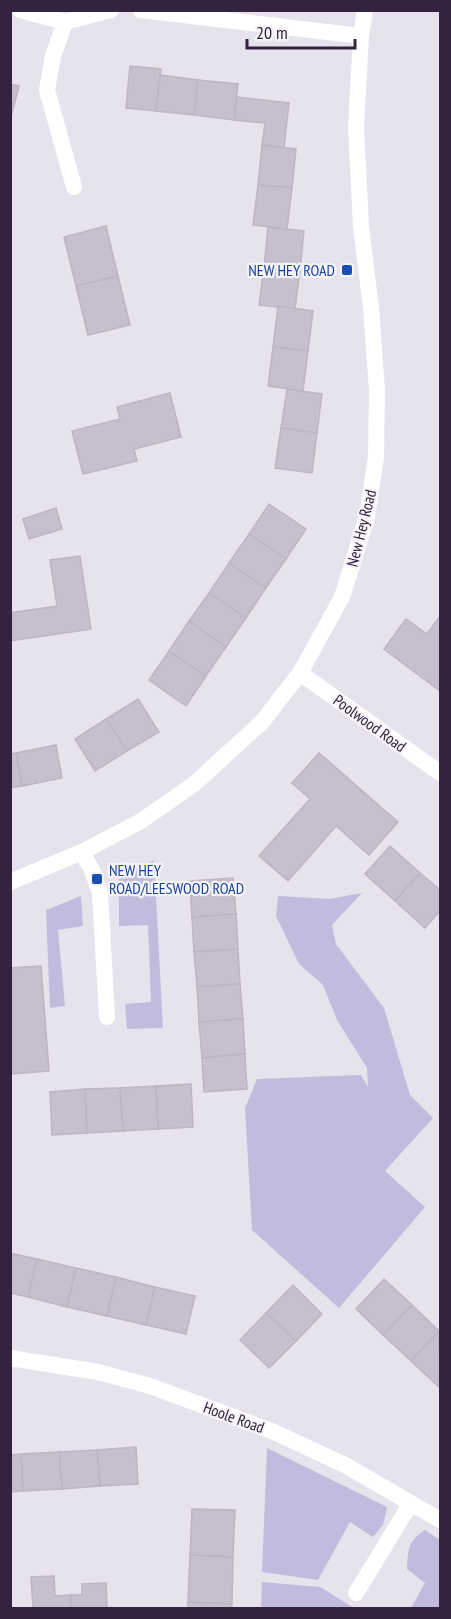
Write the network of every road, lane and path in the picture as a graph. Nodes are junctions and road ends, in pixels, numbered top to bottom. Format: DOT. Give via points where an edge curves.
graph roads {
  1 [pos="20,10"];
  2 [pos="111,10"];
  3 [pos="141,10"];
  4 [pos="365,10"];
  5 [pos="65,22"];
  6 [pos="361,36"];
  7 [pos="74,187"];
  8 [pos="300,673"];
  9 [pos="441,773"];
  10 [pos="82,852"];
  11 [pos="10,882"];
  12 [pos="107,1017"];
  13 [pos="10,1358"];
  14 [pos="411,1503"];
  15 [pos="441,1520"];
  16 [pos="356,1593"];
  1 -- 5 [label="street"];
  2 -- 5 [label="street"];
  3 -- 6 [label="street"];
  4 -- 6 [label="street, New Hey Road"];
  5 -- 7 [label="street" via="52,56 48,90"];
  6 -- 8 [label="street, New Hey Road" via="356,128 361,226 372,308 376,457 367,518 342,597"];
  8 -- 9 [label="street, Poolwood Road"];
  8 -- 10 [label="street, New Hey Road" via="262,722 194,784 141,821"];
  10 -- 11 [label="street, New Hey Road"];
  10 -- 12 [label="street" via="100,893"];
  13 -- 14 [label="street, Hoole Road" via="98,1372 150,1386 274,1432 345,1465"];
  14 -- 15 [label="street, Hoole Road"];
  14 -- 16 [label="street"];
}
